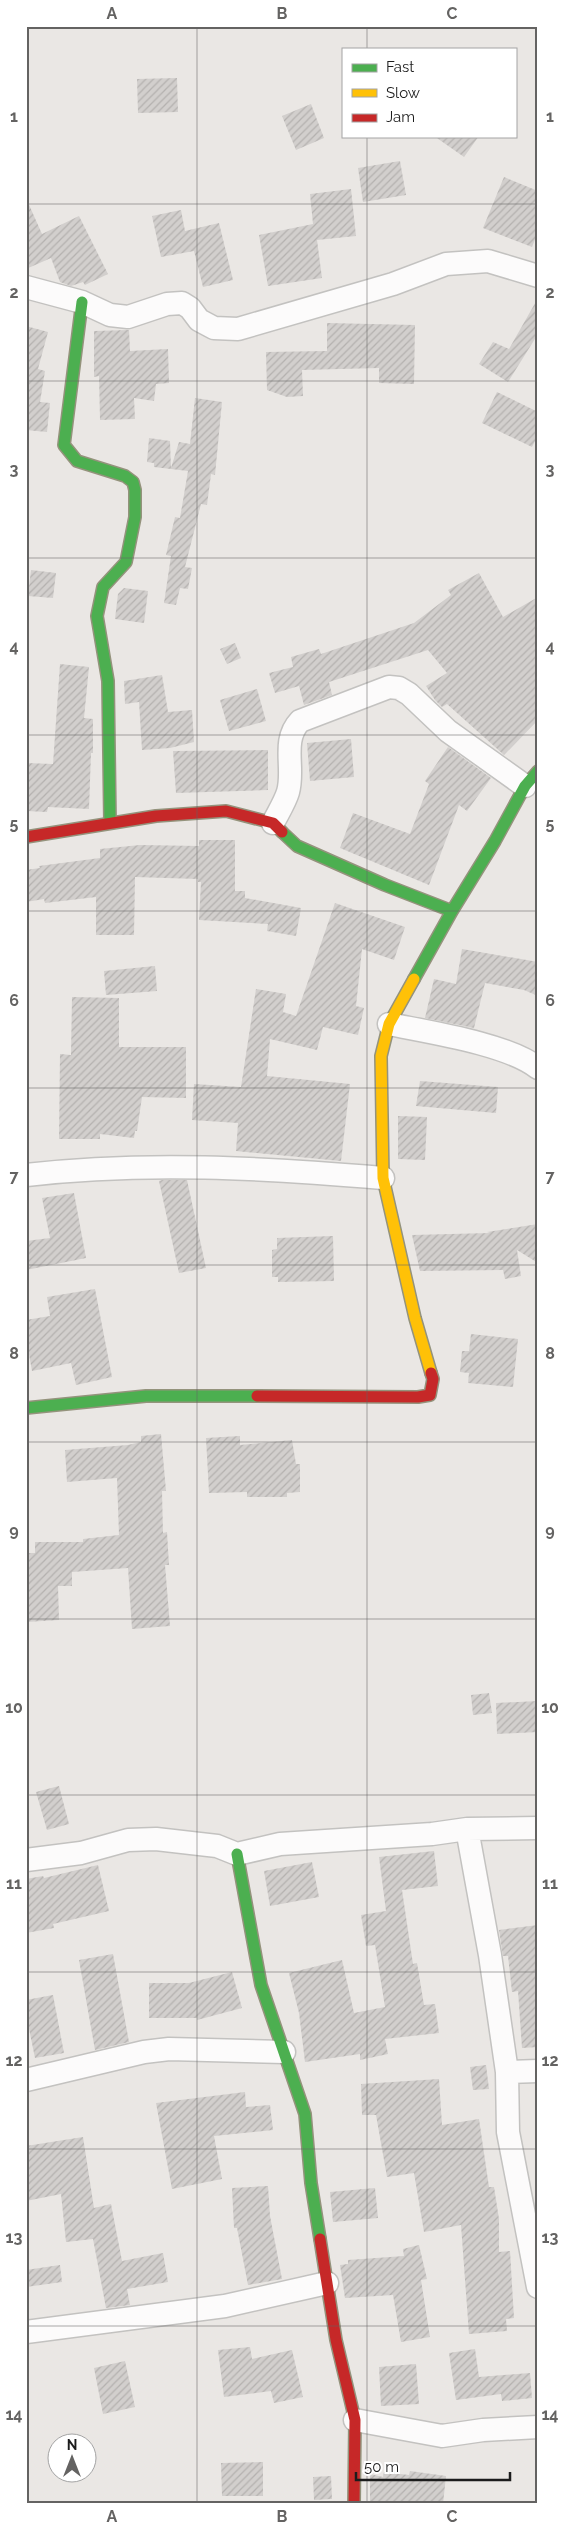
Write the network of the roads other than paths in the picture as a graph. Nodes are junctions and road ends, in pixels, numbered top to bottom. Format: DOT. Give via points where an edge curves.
graph roads {
  1 [pos="538,276"];
  2 [pos="26,286"];
  3 [pos="82,302"];
  4 [pos="531,779"];
  5 [pos="110,822"];
  6 [pos="273,823"];
  7 [pos="26,837"];
  8 [pos="452,911"];
  9 [pos="389,1024"];
  10 [pos="538,1068"];
  11 [pos="26,1175"];
  12 [pos="383,1178"];
  13 [pos="26,1408"];
  14 [pos="538,1828"];
  15 [pos="468,1829"];
  16 [pos="237,1854"];
  17 [pos="26,1860"];
  18 [pos="284,2052"];
  19 [pos="538,2071"];
  20 [pos="507,2072"];
  21 [pos="26,2080"];
  22 [pos="327,2283"];
  23 [pos="538,2287"];
  24 [pos="26,2332"];
  25 [pos="355,2420"];
  26 [pos="538,2427"];
  27 [pos="354,2504"];
  1 -- 3 [label="street" via="488,261 446,264 393,284 238,329 214,328 199,320 182,303 167,304 128,317 110,315"];
  2 -- 3 [label="street"];
  3 -- 5 [label="street" via="64,445 77,461 126,476 133,482 135,490 135,517 126,562 103,587 97,616 108,681"];
  4 -- 6 [label="street" via="448,731 409,694 399,688 388,687 300,721 292,729 288,791"];
  4 -- 8 [label="street"];
  5 -- 6 [label="street" via="226,811"];
  5 -- 7 [label="street"];
  6 -- 8 [label="street" via="297,846"];
  8 -- 9 [label="street"];
  9 -- 10 [label="street" via="468,1040 508,1053"];
  9 -- 12 [label="street" via="381,1056"];
  11 -- 12 [label="street" via="71,1170 198,1166"];
  12 -- 13 [label="street" via="415,1318 433,1379 430,1395 418,1398 146,1396"];
  14 -- 15 [label="street"];
  15 -- 16 [label="street" via="280,1844"];
  15 -- 20 [label="street"];
  16 -- 17 [label="street" via="217,1846 156,1839 128,1840 81,1853"];
  16 -- 18 [label="street" via="261,1985"];
  18 -- 21 [label="street" via="169,2049"];
  18 -- 22 [label="street" via="305,2114 311,2183"];
  19 -- 20 [label="street"];
  20 -- 23 [label="street" via="508,2132"];
  22 -- 24 [label="street" via="225,2306"];
  22 -- 25 [label="street" via="336,2340"];
  25 -- 26 [label="street" via="442,2436"];
  25 -- 27 [label="street"];
}
